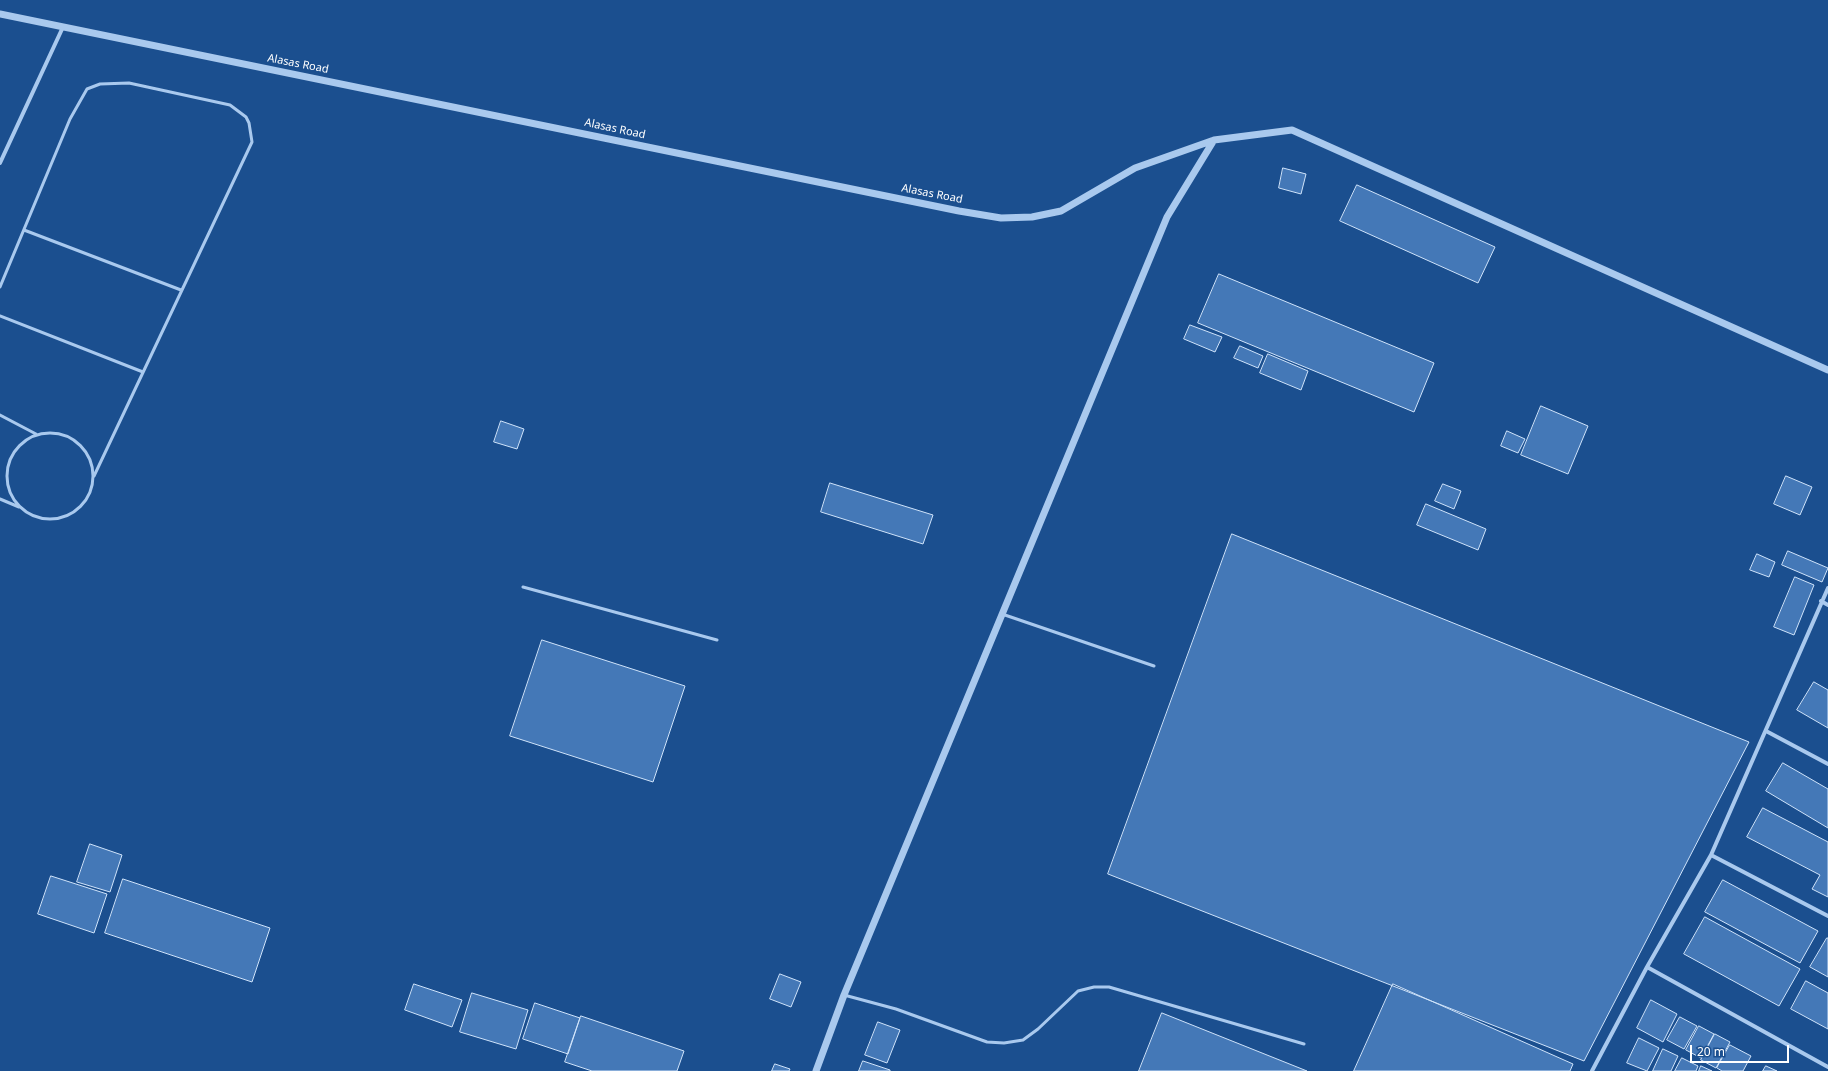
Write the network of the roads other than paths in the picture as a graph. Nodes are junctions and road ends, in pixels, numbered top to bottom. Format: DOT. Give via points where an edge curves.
graph roads {
  1 [pos="0,14"];
  2 [pos="63,27"];
  3 [pos="1214,140"];
  4 [pos="0,163"];
  5 [pos="24,230"];
  6 [pos="0,287"];
  7 [pos="181,290"];
  8 [pos="0,316"];
  9 [pos="1828,370"];
  10 [pos="143,372"];
  11 [pos="0,415"];
  12 [pos="36,434"];
  13 [pos="94,476"];
  14 [pos="0,499"];
  15 [pos="20,507"];
  16 [pos="524,587"];
  17 [pos="1828,588"];
  18 [pos="1821,601"];
  19 [pos="1828,605"];
  20 [pos="1002,614"];
  21 [pos="717,640"];
  22 [pos="1154,666"];
  23 [pos="1766,730"];
  24 [pos="1828,764"];
  25 [pos="1711,855"];
  26 [pos="1828,916"];
  27 [pos="1647,967"];
  28 [pos="844,995"];
  29 [pos="1304,1044"];
  30 [pos="1828,1067"];
  31 [pos="816,1071"];
  32 [pos="1592,1071"];
  1 -- 2 [label="street, Alasas Road"];
  2 -- 3 [label="street, Alasas Road" via="1001,218 1032,217 1061,211 1135,168"];
  2 -- 4 [label="street"];
  3 -- 9 [label="street, Alasas Road" via="1292,130"];
  3 -- 20 [label="street" via="1167,217"];
  5 -- 6 [label="lane"];
  5 -- 7 [label="lane"];
  5 -- 7 [label="lane" via="70,119 87,89 100,84 129,82 230,105 246,117 252,142"];
  7 -- 10 [label="lane"];
  8 -- 10 [label="lane"];
  10 -- 13 [label="lane"];
  11 -- 12 [label="lane"];
  12 -- 13 [label="lane" via="53,432 69,436 78,442 91,459"];
  12 -- 15 [label="lane" via="23,441 13,452 7,466 7,481 11,495"];
  13 -- 15 [label="lane" via="92,490 85,503 61,518 46,519 32,515"];
  14 -- 15 [label="lane"];
  16 -- 21 [label="lane"];
  17 -- 18 [label="street"];
  18 -- 19 [label="street"];
  18 -- 23 [label="street"];
  20 -- 22 [label="lane"];
  20 -- 28 [label="street"];
  23 -- 24 [label="street"];
  23 -- 25 [label="street"];
  25 -- 26 [label="street"];
  25 -- 27 [label="street"];
  27 -- 30 [label="street"];
  27 -- 32 [label="street"];
  28 -- 29 [label="lane" via="896,1009 987,1042 1004,1043 1023,1040 1078,991 1109,987"];
  28 -- 31 [label="street"];
}
